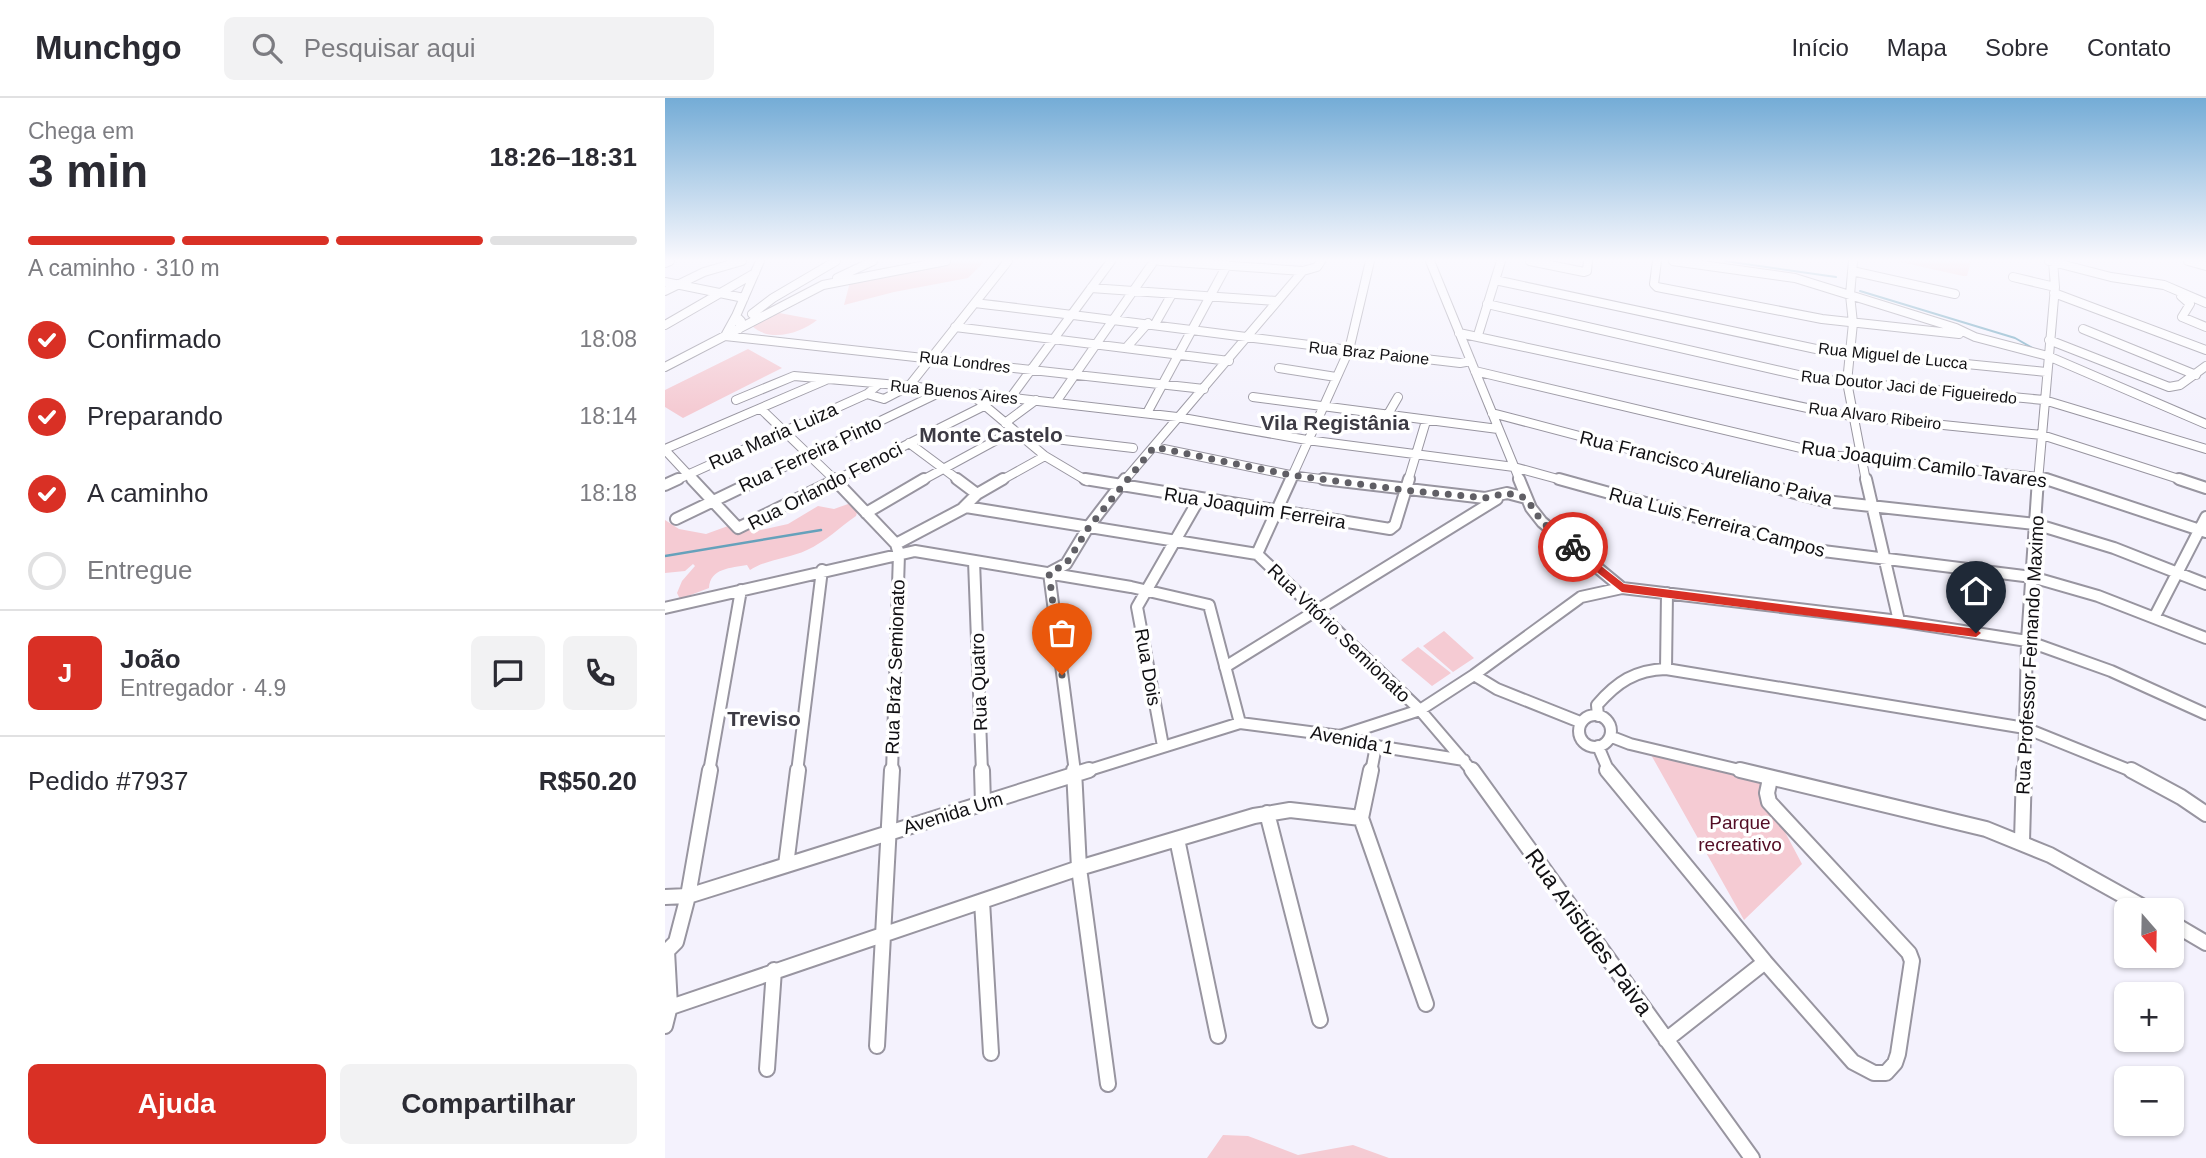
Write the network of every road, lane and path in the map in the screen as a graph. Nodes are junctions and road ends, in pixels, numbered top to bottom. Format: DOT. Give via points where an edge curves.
graph roads {
  1 [pos="691,310"];
  2 [pos="738,310"];
  3 [pos="757,310"];
  4 [pos="771,310"];
  5 [pos="773,310"];
  6 [pos="969,310"];
  7 [pos="1047,310"];
  8 [pos="1074,310"];
  9 [pos="1120,310"];
  10 [pos="1160,310"];
  11 [pos="1202,310"];
  12 [pos="1269,310"];
  13 [pos="1358,310"];
  14 [pos="1450,310"];
  15 [pos="1485,310"];
  16 [pos="1515,310"];
  17 [pos="1637,310"];
  18 [pos="1785,310"];
  19 [pos="1852,310"];
  20 [pos="1900,310"];
  21 [pos="2053,310"];
  22 [pos="2107,310"];
  23 [pos="2188,310"];
  24 [pos="1072,313"];
  25 [pos="752,314"];
  26 [pos="736,316"];
  27 [pos="1114,319"];
  28 [pos="1853,323"];
  29 [pos="1151,324"];
  30 [pos="665,326"];
  31 [pos="955,327"];
  32 [pos="2206,327"];
  33 [pos="739,329"];
  34 [pos="1192,329"];
  35 [pos="2083,329"];
  36 [pos="1459,332"];
  37 [pos="1965,334"];
  38 [pos="1478,335"];
  39 [pos="725,336"];
  40 [pos="747,337"];
  41 [pos="1246,338"];
  42 [pos="1053,339"];
  43 [pos="2049,340"];
  44 [pos="1096,345"];
  45 [pos="1126,348"];
  46 [pos="1349,350"];
  47 [pos="2206,350"];
  48 [pos="1851,354"];
  49 [pos="1178,355"];
  50 [pos="2047,356"];
  51 [pos="929,358"];
  52 [pos="1229,361"];
  53 [pos="667,365"];
  54 [pos="1473,366"];
  55 [pos="2206,366"];
  56 [pos="1279,368"];
  57 [pos="1031,369"];
  58 [pos="2046,372"];
  59 [pos="1075,374"];
  60 [pos="2196,375"];
  61 [pos="1336,377"];
  62 [pos="829,379"];
  63 [pos="1847,382"];
  64 [pos="880,384"];
  65 [pos="1162,384"];
  66 [pos="909,386"];
  67 [pos="1204,389"];
  68 [pos="945,390"];
  69 [pos="969,393"];
  70 [pos="867,394"];
  71 [pos="1011,397"];
  72 [pos="1253,397"];
  73 [pos="1398,397"];
  74 [pos="736,400"];
  75 [pos="1036,400"];
  76 [pos="2044,400"];
  77 [pos="1056,402"];
  78 [pos="986,405"];
  79 [pos="1321,407"];
  80 [pos="761,409"];
  81 [pos="1147,413"];
  82 [pos="1492,413"];
  83 [pos="1852,414"];
  84 [pos="1387,416"];
  85 [pos="1177,417"];
  86 [pos="1426,421"];
  87 [pos="1005,423"];
  88 [pos="2206,424"];
  89 [pos="1498,429"];
  90 [pos="784,432"];
  91 [pos="1016,433"];
  92 [pos="2042,435"];
  93 [pos="1307,440"];
  94 [pos="909,443"];
  95 [pos="1154,447"];
  96 [pos="1133,448"];
  97 [pos="2206,449"];
  98 [pos="665,450"];
  99 [pos="1416,454"];
  100 [pos="808,455"];
  101 [pos="1045,456"];
  102 [pos="1861,458"];
  103 [pos="1514,467"];
  104 [pos="943,468"];
  105 [pos="687,475"];
  106 [pos="1290,475"];
  107 [pos="2039,477"];
  108 [pos="835,480"];
  109 [pos="665,485"];
  110 [pos="1521,485"];
  111 [pos="1120,486"];
  112 [pos="2206,488"];
  113 [pos="1404,490"];
  114 [pos="1507,493"];
  115 [pos="977,495"];
  116 [pos="1526,498"];
  117 [pos="1199,499"];
  118 [pos="713,500"];
  119 [pos="1871,507"];
  120 [pos="963,508"];
  121 [pos="1276,510"];
  122 [pos="866,513"];
  123 [pos="2206,517"];
  124 [pos="676,519"];
  125 [pos="2035,524"];
  126 [pos="1089,527"];
  127 [pos="2203,531"];
  128 [pos="1174,540"];
  129 [pos="897,549"];
  130 [pos="1257,554"];
  131 [pos="1882,558"];
  132 [pos="974,561"];
  133 [pos="822,570"];
  134 [pos="2177,572"];
  135 [pos="1049,573"];
  136 [pos="2032,577"];
  137 [pos="2206,584"];
  138 [pos="1622,588"];
  139 [pos="1145,589"];
  140 [pos="741,590"];
  141 [pos="1667,593"];
  142 [pos="665,608"];
  143 [pos="1315,611"];
  144 [pos="2155,616"];
  145 [pos="1899,621"];
  146 [pos="2206,638"];
  147 [pos="2027,641"];
  148 [pos="1225,667"];
  149 [pos="1666,669"];
  150 [pos="1474,675"];
  151 [pos="1420,710"];
  152 [pos="2206,714"];
  153 [pos="1598,716"];
  154 [pos="1580,722"];
  155 [pos="1240,723"];
  156 [pos="2025,728"];
  157 [pos="1340,736"];
  158 [pos="1612,737"];
  159 [pos="1163,746"];
  160 [pos="1375,746"];
  161 [pos="1598,746"];
  162 [pos="1464,760"];
  163 [pos="1075,776"];
  164 [pos="1770,779"];
  165 [pos="983,804"];
  166 [pos="1267,813"];
  167 [pos="2206,814"];
  168 [pos="1361,818"];
  169 [pos="890,833"];
  170 [pos="1177,839"];
  171 [pos="2022,841"];
  172 [pos="786,865"];
  173 [pos="1079,868"];
  174 [pos="688,896"];
  175 [pos="665,897"];
  176 [pos="2129,898"];
  177 [pos="982,901"];
  178 [pos="2184,930"];
  179 [pos="884,934"];
  180 [pos="2206,943"];
  181 [pos="666,952"];
  182 [pos="1765,962"];
  183 [pos="774,970"];
  184 [pos="1426,1004"];
  185 [pos="667,1007"];
  186 [pos="1321,1020"];
  187 [pos="665,1026"];
  188 [pos="1218,1037"];
  189 [pos="1666,1040"];
  190 [pos="877,1046"];
  191 [pos="991,1053"];
  192 [pos="767,1069"];
  193 [pos="1108,1084"];
  194 [pos="1752,1158"];
  1 -- 30 [label="street"];
  2 -- 26 [label="street"];
  3 -- 25 [label="street"];
  4 -- 25 [label="street"];
  5 -- 33 [label="street"];
  6 -- 31 [label="street"];
  7 -- 24 [label="street, Rua Braz Paione"];
  8 -- 24 [label="street"];
  9 -- 27 [label="street"];
  10 -- 29 [label="street"];
  11 -- 34 [label="street"];
  12 -- 41 [label="street"];
  13 -- 46 [label="street"];
  14 -- 36 [label="street"];
  15 -- 38 [label="street"];
  16 -- 63 [label="street, Rua Doutor Jaci de Figueiredo" via="1816,379"];
  17 -- 48 [label="street, Rua Miguel de Lucca"];
  18 -- 28 [label="street"];
  19 -- 28 [label="street"];
  20 -- 37 [label="street"];
  21 -- 43 [label="street, Rua Professor Fernando Maximo"];
  22 -- 47 [label="street"];
  23 -- 32 [label="street" via="2182,317"];
  24 -- 27 [label="street, Rua Braz Paione"];
  24 -- 42 [label="street"];
  25 -- 26 [label="street"];
  26 -- 33 [label="street" via="741,321"];
  26 -- 39 [label="street"];
  27 -- 29 [label="street, Rua Braz Paione"];
  27 -- 44 [label="street"];
  28 -- 37 [label="street"];
  28 -- 48 [label="street"];
  29 -- 34 [label="street, Rua Braz Paione"];
  29 -- 45 [label="street"];
  31 -- 42 [label="street"];
  31 -- 51 [label="street"];
  33 -- 39 [label="street"];
  33 -- 40 [label="street"];
  34 -- 41 [label="street, Rua Braz Paione"];
  34 -- 49 [label="street"];
  35 -- 60 [label="street"];
  36 -- 38 [label="street, Rua Alvaro Ribeiro"];
  36 -- 54 [label="street"];
  37 -- 50 [label="street"];
  38 -- 83 [label="street, Rua Alvaro Ribeiro" via="1835,414"];
  39 -- 40 [label="street, Rua Londres"];
  39 -- 53 [label="street"];
  40 -- 51 [label="street, Rua Londres"];
  41 -- 46 [label="street, Rua Braz Paione"];
  41 -- 52 [label="street"];
  42 -- 44 [label="street"];
  42 -- 57 [label="street"];
  43 -- 50 [label="street, Rua Professor Fernando Maximo"];
  43 -- 60 [label="street" via="2169,387"];
  44 -- 45 [label="street"];
  44 -- 59 [label="street"];
  45 -- 49 [label="street"];
  46 -- 54 [label="street, Rua Braz Paione"];
  46 -- 61 [label="street"];
  48 -- 58 [label="street, Rua Miguel de Lucca"];
  48 -- 63 [label="street"];
  49 -- 52 [label="street"];
  49 -- 65 [label="street"];
  50 -- 58 [label="street, Rua Professor Fernando Maximo"];
  50 -- 88 [label="street"];
  51 -- 57 [label="street, Rua Londres"];
  51 -- 66 [label="street"];
  52 -- 67 [label="street"];
  54 -- 82 [label="street"];
  54 -- 102 [label="street, Rua Joaquim Camilo Tavares" via="1830,455"];
  55 -- 60 [label="street"];
  56 -- 61 [label="street"];
  57 -- 59 [label="street, Rua Londres"];
  57 -- 71 [label="street"];
  58 -- 76 [label="street, Rua Professor Fernando Maximo"];
  59 -- 65 [label="street, Rua Londres"];
  59 -- 77 [label="street"];
  61 -- 79 [label="street"];
  62 -- 64 [label="street, Rua Buenos Aires"];
  62 -- 74 [label="street, Rua Buenos Aires" via="792,377"];
  62 -- 80 [label="street"];
  63 -- 76 [label="street, Rua Doutor Jaci de Figueiredo"];
  63 -- 83 [label="street"];
  64 -- 66 [label="street, Rua Buenos Aires"];
  64 -- 70 [label="street, Rua Maria Luiza"];
  65 -- 67 [label="street, Rua Londres"];
  65 -- 81 [label="street"];
  66 -- 68 [label="street, Rua Buenos Aires"];
  66 -- 70 [label="street" via="884,400"];
  67 -- 85 [label="street"];
  68 -- 69 [label="street, Rua Buenos Aires"];
  68 -- 100 [label="street, Rua Ferreira Pinto"];
  69 -- 71 [label="street, Rua Buenos Aires"];
  69 -- 78 [label="street, Rua Joaquim Ferreira"];
  70 -- 90 [label="street, Rua Maria Luiza"];
  71 -- 75 [label="street, Rua Buenos Aires"];
  72 -- 79 [label="street"];
  73 -- 84 [label="street"];
  75 -- 77 [label="street, Rua Buenos Aires"];
  75 -- 87 [label="street"];
  76 -- 92 [label="street, Rua Professor Fernando Maximo"];
  76 -- 97 [label="street, Rua Doutor Jaci de Figueiredo"];
  77 -- 81 [label="street, Rua Buenos Aires"];
  78 -- 87 [label="street, Rua Joaquim Ferreira"];
  78 -- 94 [label="street, Rua Orlando Fenoci"];
  79 -- 84 [label="street"];
  79 -- 93 [label="street"];
  80 -- 90 [label="street"];
  80 -- 98 [label="street"];
  81 -- 85 [label="street, Rua Buenos Aires"];
  82 -- 89 [label="street"];
  82 -- 119 [label="street, Rua Francisco Aureliano Paiva" via="1825,501"];
  83 -- 92 [label="street, Rua Alvaro Ribeiro"];
  83 -- 102 [label="street"];
  84 -- 86 [label="street"];
  85 -- 93 [label="street, Rua Buenos Aires"];
  85 -- 95 [label="street"];
  86 -- 89 [label="street"];
  86 -- 99 [label="street"];
  87 -- 91 [label="street, Rua Joaquim Ferreira"];
  89 -- 103 [label="street"];
  90 -- 100 [label="street"];
  90 -- 105 [label="street, Rua Maria Luiza"];
  91 -- 96 [label="street"];
  91 -- 101 [label="street, Rua Joaquim Ferreira"];
  91 -- 104 [label="street"];
  92 -- 107 [label="street, Rua Professor Fernando Maximo"];
  92 -- 112 [label="street, Rua Alvaro Ribeiro"];
  93 -- 99 [label="street, Rua Luis Ferreira Campos"];
  93 -- 106 [label="street"];
  94 -- 104 [label="street"];
  94 -- 108 [label="street, Rua Orlando Fenoci"];
  95 -- 106 [label="street"];
  95 -- 111 [label="street"];
  98 -- 105 [label="street"];
  99 -- 103 [label="street, Rua Luis Ferreira Campos"];
  99 -- 113 [label="street"];
  100 -- 108 [label="street"];
  100 -- 118 [label="street, Rua Ferreira Pinto"];
  101 -- 111 [label="street, Rua Joaquim Ferreira" via="1080,478"];
  101 -- 115 [label="street"];
  102 -- 107 [label="street, Rua Joaquim Camilo Tavares"];
  102 -- 119 [label="street"];
  103 -- 110 [label="street"];
  103 -- 131 [label="street, Rua Luis Ferreira Campos" via="1815,550"];
  104 -- 115 [label="street"];
  104 -- 122 [label="street"];
  105 -- 109 [label="street, Rua Maria Luiza"];
  105 -- 118 [label="street"];
  106 -- 113 [label="street"];
  106 -- 121 [label="street"];
  107 -- 125 [label="street, Rua Professor Fernando Maximo"];
  107 -- 127 [label="street, Rua Joaquim Camilo Tavares"];
  108 -- 118 [label="street, Rua Orlando Fenoci" via="738,528"];
  108 -- 122 [label="street"];
  110 -- 114 [label="street"];
  110 -- 116 [label="street"];
  111 -- 117 [label="street, Rua Joaquim Ferreira"];
  111 -- 126 [label="street"];
  113 -- 114 [label="street" via="1485,498"];
  113 -- 121 [label="street, Rua Joaquim Ferreira" via="1395,525 1390,528"];
  114 -- 116 [label="street"];
  114 -- 143 [label="street"];
  115 -- 120 [label="street"];
  116 -- 138 [label="street" via="1542,522"];
  117 -- 121 [label="street, Rua Joaquim Ferreira"];
  117 -- 128 [label="street"];
  118 -- 124 [label="street, Rua Ferreira Pinto"];
  119 -- 125 [label="street, Rua Francisco Aureliano Paiva"];
  119 -- 131 [label="street"];
  120 -- 126 [label="street, Rua Vitório Semionato"];
  120 -- 129 [label="street"];
  121 -- 130 [label="street"];
  122 -- 129 [label="street"];
  123 -- 127 [label="street"];
  125 -- 134 [label="street, Rua Francisco Aureliano Paiva"];
  125 -- 136 [label="street, Rua Professor Fernando Maximo"];
  126 -- 128 [label="street, Rua Vitório Semionato"];
  126 -- 135 [label="street" via="1066,564"];
  127 -- 134 [label="street"];
  128 -- 130 [label="street, Rua Vitório Semionato"];
  128 -- 139 [label="street"];
  129 -- 132 [label="street"];
  129 -- 133 [label="street"];
  129 -- 169 [label="street, Rua Bráz Semionato"];
  130 -- 143 [label="street, Rua Vitório Semionato"];
  131 -- 136 [label="street, Rua Luis Ferreira Campos"];
  131 -- 145 [label="street"];
  132 -- 135 [label="street"];
  132 -- 165 [label="street, Rua Quatro"];
  133 -- 140 [label="street"];
  133 -- 172 [label="street"];
  134 -- 137 [label="street, Rua Francisco Aureliano Paiva"];
  134 -- 144 [label="street"];
  135 -- 139 [label="street"];
  135 -- 163 [label="street"];
  136 -- 144 [label="street, Rua Luis Ferreira Campos"];
  136 -- 147 [label="street, Rua Professor Fernando Maximo"];
  138 -- 141 [label="street"];
  138 -- 150 [label="street" via="1581,597"];
  139 -- 148 [label="street" via="1207,603"];
  139 -- 159 [label="street, Rua Dois" via="1137,607"];
  140 -- 142 [label="street"];
  140 -- 174 [label="street"];
  141 -- 145 [label="street"];
  141 -- 149 [label="street"];
  143 -- 148 [label="street"];
  143 -- 151 [label="street, Rua Vitório Semionato"];
  144 -- 146 [label="street, Rua Luis Ferreira Campos"];
  145 -- 147 [label="street"];
  147 -- 152 [label="street" via="2111,671"];
  147 -- 156 [label="street, Rua Professor Fernando Maximo"];
  148 -- 155 [label="street"];
  149 -- 153 [label="street" via="1648,668 1628,675 1597,705"];
  149 -- 156 [label="street"];
  150 -- 151 [label="street"];
  150 -- 154 [label="street"];
  151 -- 157 [label="street"];
  151 -- 162 [label="street, Rua Aristides Paiva"];
  153 -- 154 [label="street"];
  153 -- 158 [label="street" via="1610,724"];
  154 -- 161 [label="street" via="1580,737"];
  155 -- 157 [label="street, Avenida 1"];
  155 -- 159 [label="street, Avenida Um"];
  156 -- 167 [label="street" via="2130,769"];
  156 -- 171 [label="street, Rua Professor Fernando Maximo"];
  157 -- 160 [label="street, Avenida 1"];
  158 -- 161 [label="street"];
  158 -- 164 [label="street"];
  159 -- 163 [label="street, Avenida Um"];
  160 -- 162 [label="street, Avenida 1"];
  160 -- 168 [label="street"];
  161 -- 182 [label="street" via="1608,770"];
  162 -- 189 [label="street, Rua Aristides Paiva"];
  163 -- 165 [label="street, Avenida Um"];
  163 -- 173 [label="street"];
  164 -- 171 [label="street"];
  164 -- 182 [label="street" via="1769,802 1909,953 1912,961 1895,1066 1875,1074 1853,1062"];
  165 -- 169 [label="street, Avenida Um"];
  166 -- 168 [label="street" via="1290,810"];
  166 -- 170 [label="street"];
  166 -- 186 [label="street"];
  168 -- 184 [label="street"];
  169 -- 172 [label="street, Avenida Um"];
  169 -- 179 [label="street, Rua Bráz Semionato"];
  170 -- 173 [label="street"];
  170 -- 188 [label="street"];
  171 -- 176 [label="street"];
  172 -- 174 [label="street, Avenida Um"];
  173 -- 177 [label="street"];
  173 -- 193 [label="street"];
  174 -- 175 [label="street, Avenida Um"];
  174 -- 181 [label="street" via="676,942"];
  177 -- 179 [label="street"];
  177 -- 191 [label="street"];
  178 -- 180 [label="street"];
  179 -- 183 [label="street"];
  179 -- 190 [label="street, Rua Bráz Semionato"];
  181 -- 185 [label="street"];
  182 -- 189 [label="street"];
  183 -- 185 [label="street"];
  183 -- 192 [label="street"];
  185 -- 187 [label="street"];
  189 -- 194 [label="street, Rua Aristides Paiva"];
}
